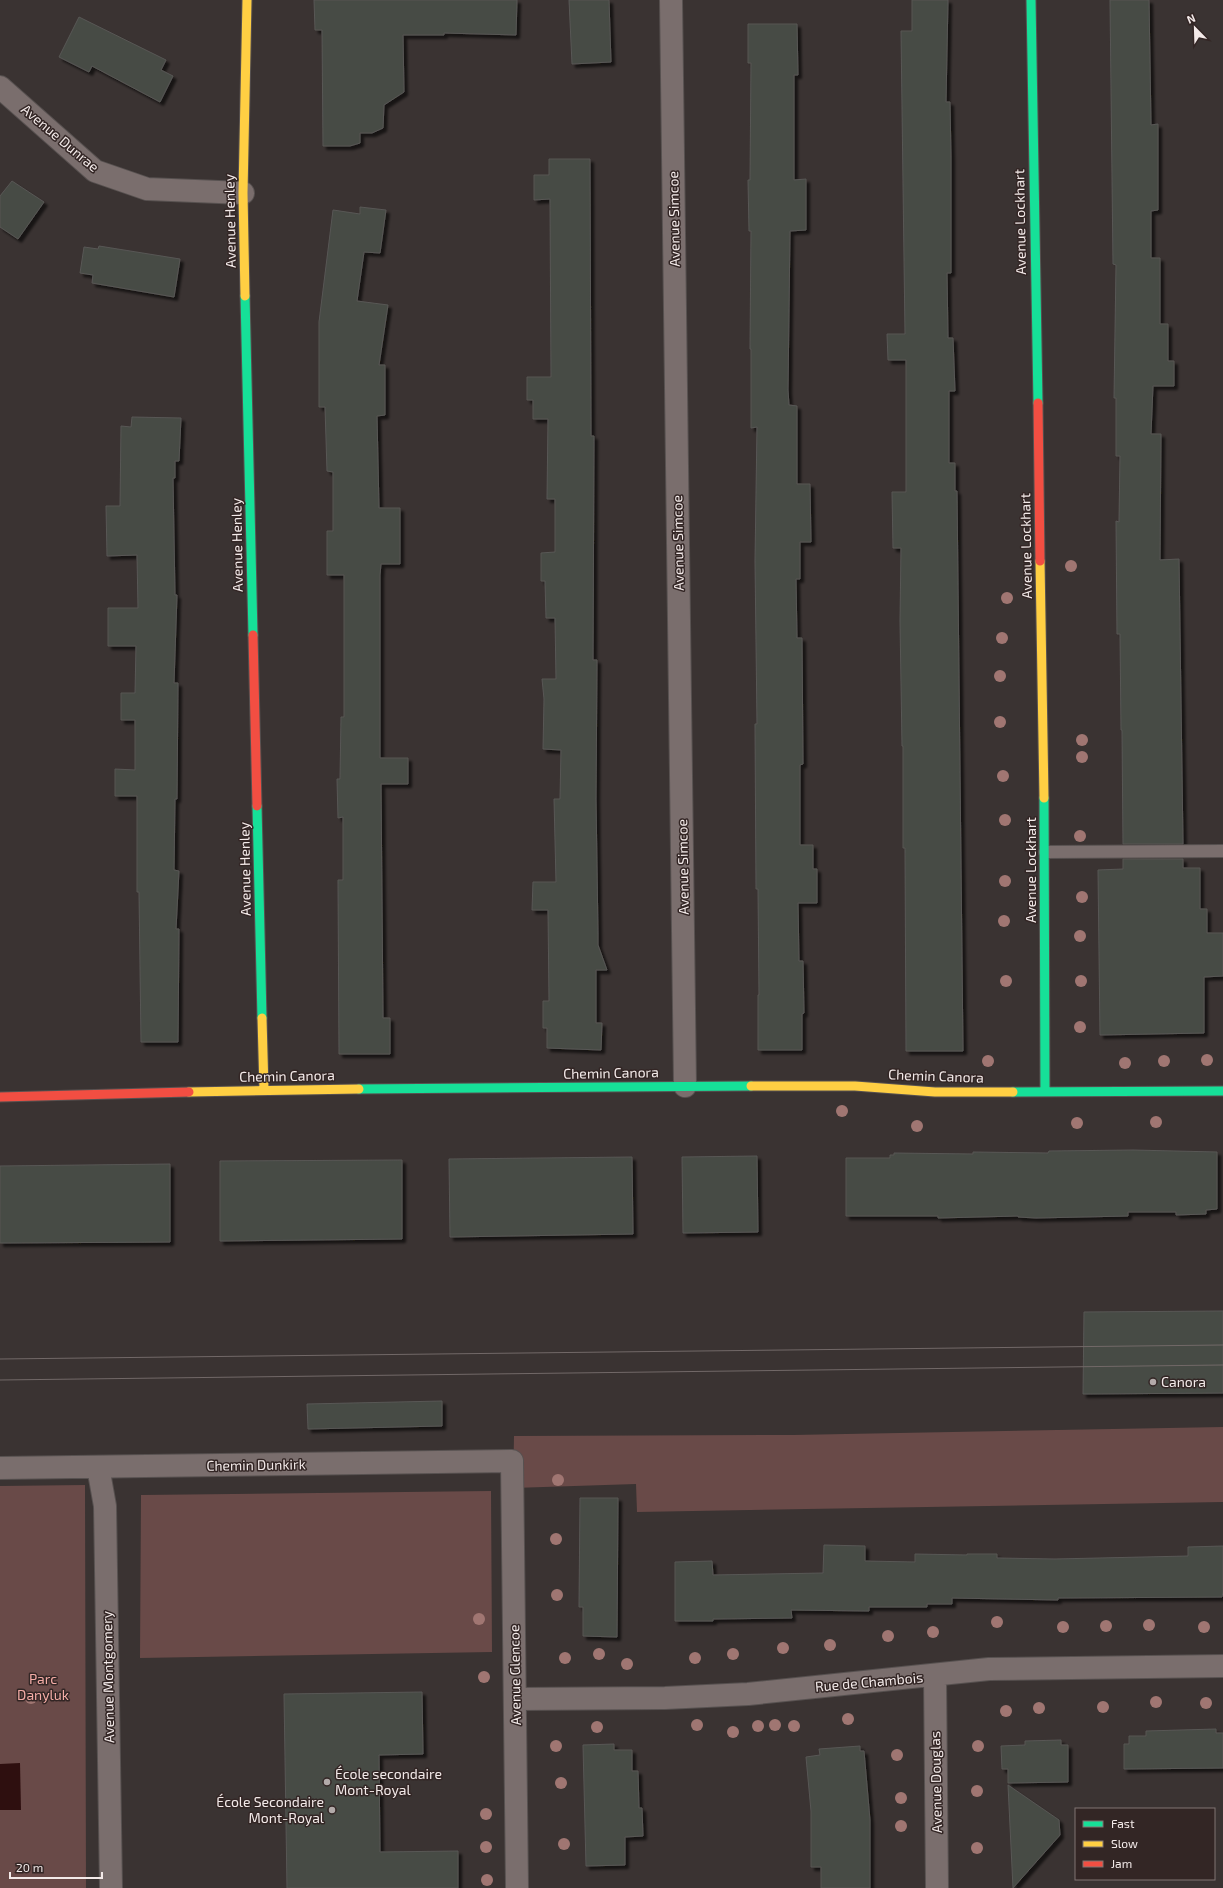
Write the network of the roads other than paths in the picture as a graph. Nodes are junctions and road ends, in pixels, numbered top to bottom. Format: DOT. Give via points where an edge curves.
graph roads {
  1 [pos="247,0"];
  2 [pos="671,0"];
  3 [pos="1031,0"];
  4 [pos="0,87"];
  5 [pos="243,193"];
  6 [pos="1223,851"];
  7 [pos="1045,852"];
  8 [pos="685,1086"];
  9 [pos="264,1090"];
  10 [pos="1223,1091"];
  11 [pos="1045,1092"];
  12 [pos="0,1097"];
  13 [pos="512,1461"];
  14 [pos="98,1467"];
  15 [pos="0,1468"];
  16 [pos="1223,1666"];
  17 [pos="935,1676"];
  18 [pos="515,1699"];
  19 [pos="111,1888"];
  20 [pos="517,1888"];
  21 [pos="937,1888"];
  1 -- 5 [label="street, Avenue Henley"];
  2 -- 8 [label="street, Avenue Simcoe"];
  3 -- 7 [label="street, Avenue Lockhart"];
  4 -- 5 [label="street, Avenue Dunrae" via="95,171 147,189"];
  5 -- 9 [label="street, Avenue Henley"];
  6 -- 7 [label="lane"];
  7 -- 11 [label="street, Avenue Lockhart"];
  8 -- 9 [label="street, Chemin Canora"];
  8 -- 11 [label="street, Chemin Canora" via="856,1086 935,1092"];
  9 -- 12 [label="street, Chemin Canora"];
  10 -- 11 [label="street, Chemin Canora"];
  13 -- 14 [label="street, Chemin Dunkirk"];
  13 -- 18 [label="street, Avenue Glencoe"];
  14 -- 15 [label="street, Chemin Dunkirk"];
  14 -- 19 [label="street, Avenue Montgomery" via="105,1506"];
  16 -- 17 [label="street, Rue de Chambois" via="988,1669"];
  17 -- 18 [label="street, Rue de Chambois" via="748,1694 665,1698"];
  17 -- 21 [label="street, Avenue Douglas"];
  18 -- 20 [label="street, Avenue Glencoe"];
}
